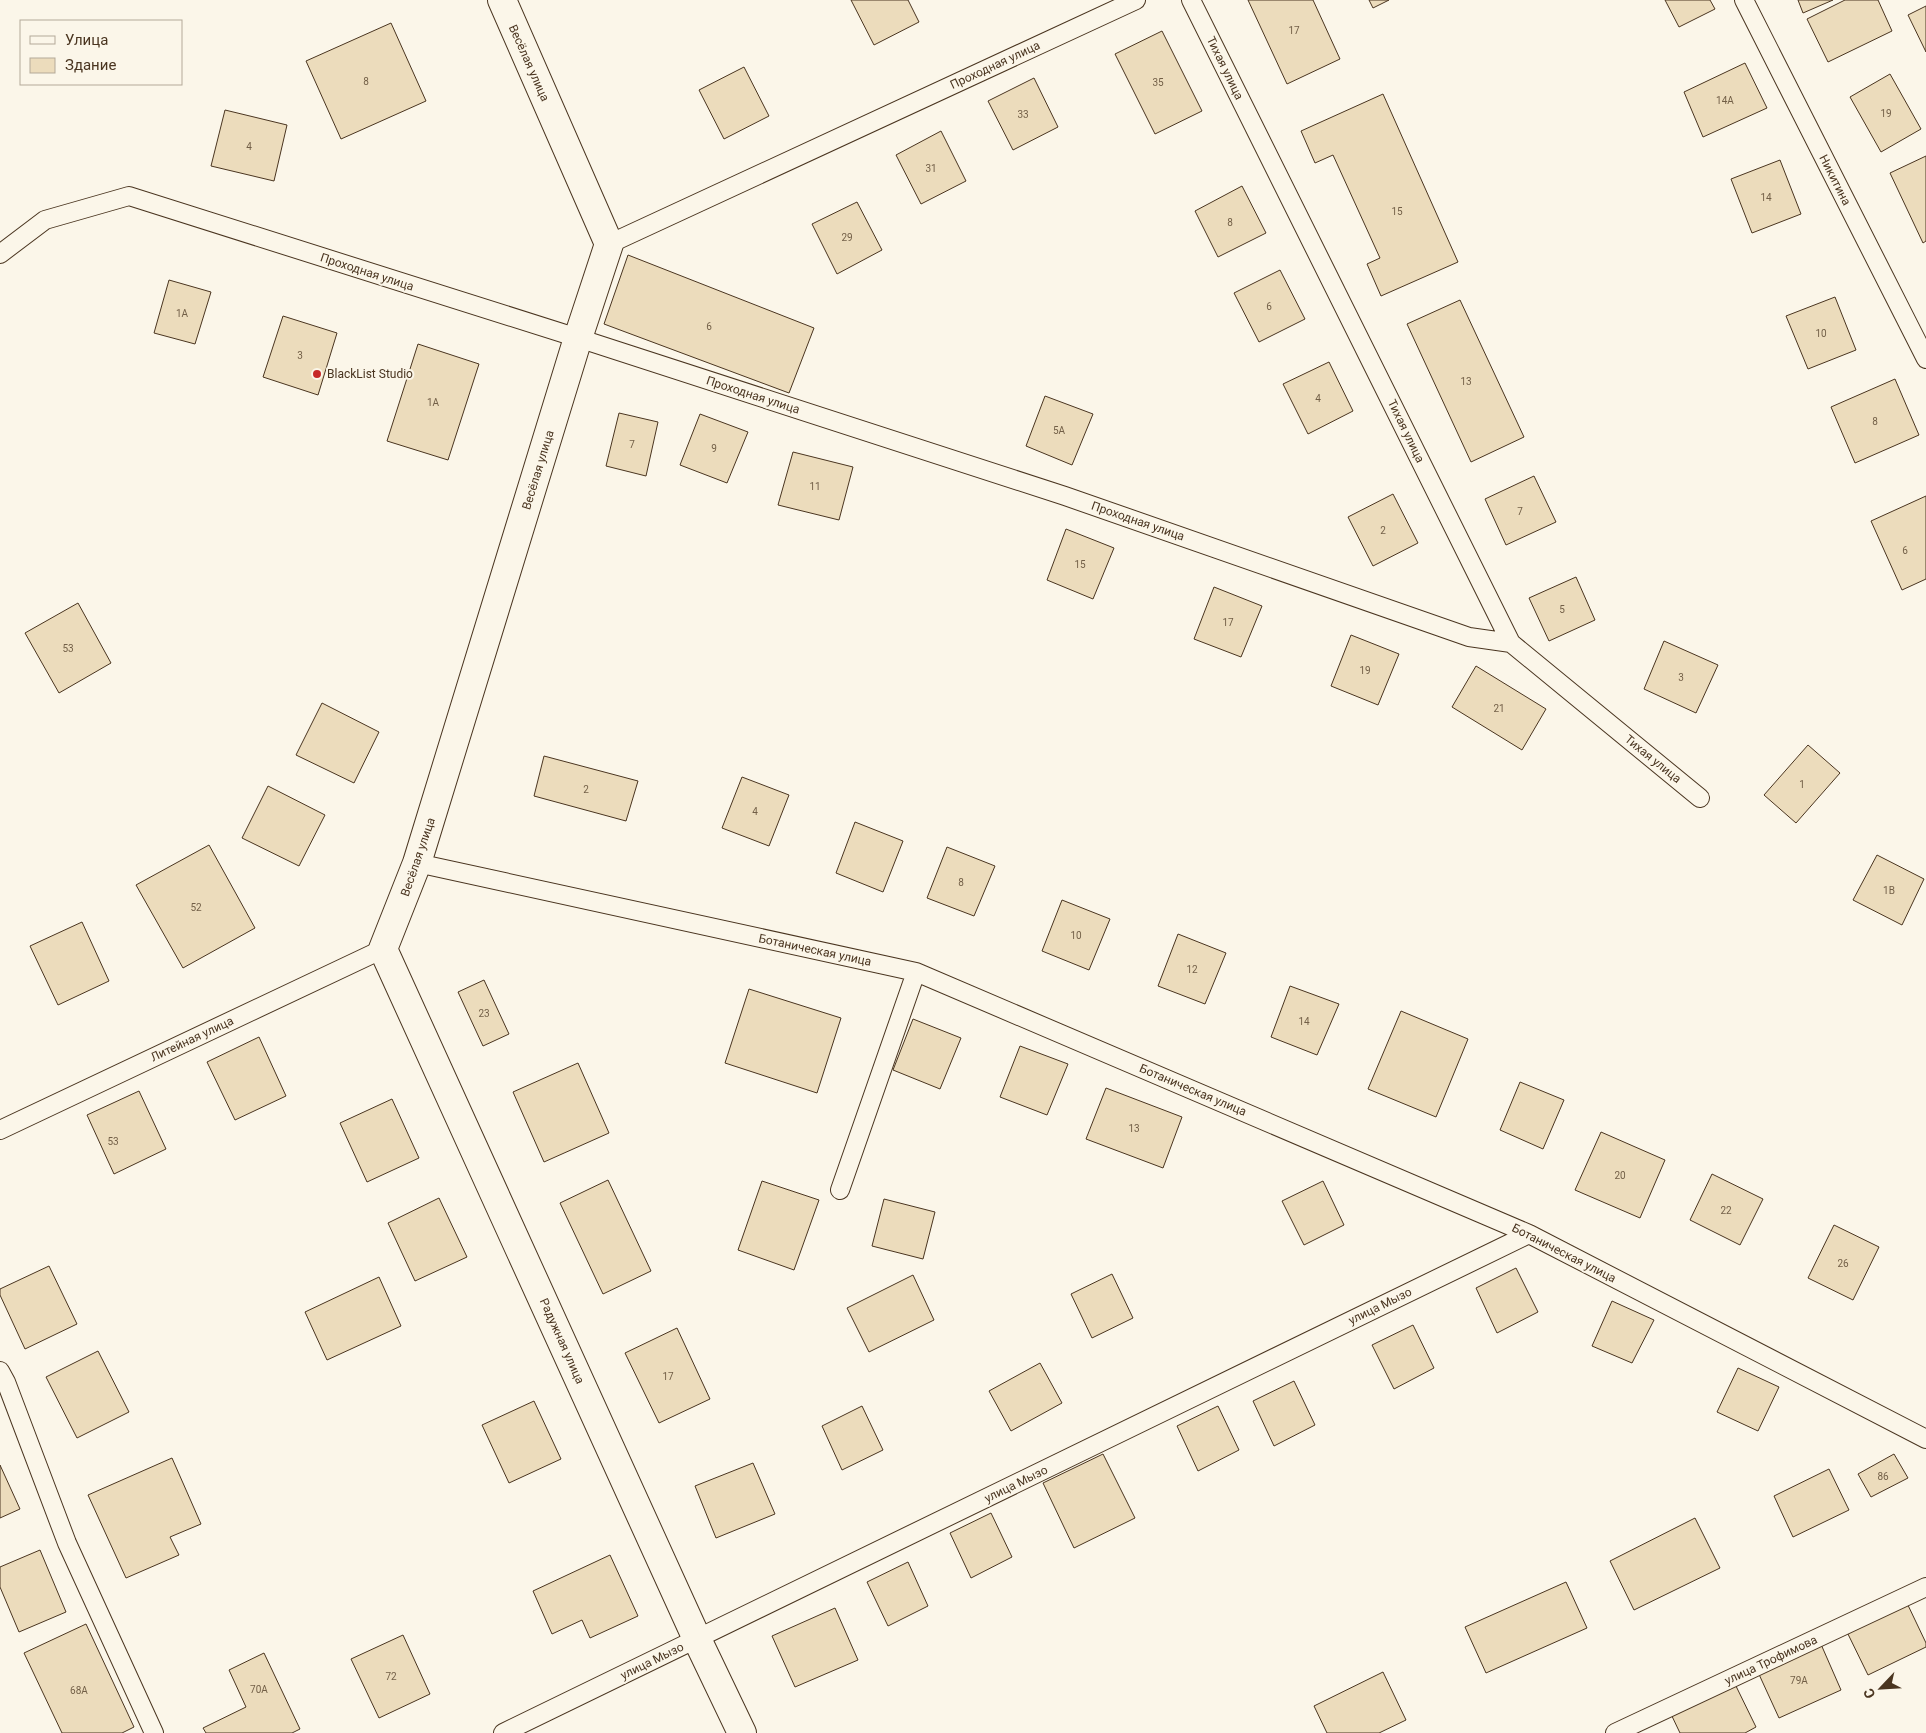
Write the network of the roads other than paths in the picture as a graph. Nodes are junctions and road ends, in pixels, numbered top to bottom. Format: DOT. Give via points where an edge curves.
graph roads {
  1 [pos="502,0"];
  2 [pos="1136,0"];
  3 [pos="1192,0"];
  4 [pos="1744,0"];
  5 [pos="609,244"];
  6 [pos="0,254"];
  7 [pos="578,338"];
  8 [pos="1926,359"];
  9 [pos="1511,644"];
  10 [pos="1700,798"];
  11 [pos="417,863"];
  12 [pos="383,949"];
  13 [pos="916,972"];
  14 [pos="0,1130"];
  15 [pos="840,1190"];
  16 [pos="1529,1234"];
  17 [pos="0,1371"];
  18 [pos="1926,1439"];
  19 [pos="1926,1587"];
  20 [pos="697,1639"];
  21 [pos="154,1733"];
  22 [pos="503,1733"];
  23 [pos="742,1733"];
  24 [pos="1615,1733"];
  1 -- 5 [label="street, Весёлая улица"];
  2 -- 5 [label="lane, Проходная улица"];
  3 -- 9 [label="lane, Тихая улица"];
  4 -- 8 [label="lane, Никитина"];
  5 -- 7 [label="street, Весёлая улица"];
  6 -- 7 [label="lane, Проходная улица" via="45,220 129,196"];
  7 -- 9 [label="lane, Проходная улица" via="1065,496 1469,637"];
  7 -- 11 [label="street, Весёлая улица"];
  9 -- 10 [label="lane, Тихая улица"];
  11 -- 12 [label="street, Весёлая улица"];
  11 -- 13 [label="lane, Ботаническая улица"];
  12 -- 14 [label="lane, Литейная улица"];
  12 -- 20 [label="street, Радужная улица"];
  13 -- 15 [label="lane"];
  13 -- 16 [label="lane, Ботаническая улица"];
  16 -- 18 [label="lane, Ботаническая улица"];
  16 -- 20 [label="lane, улица Мызо"];
  17 -- 21 [label="lane" via="67,1543"];
  19 -- 24 [label="lane, улица Трофимова"];
  20 -- 22 [label="lane, улица Мызо"];
  20 -- 23 [label="street, Радужная улица"];
}
